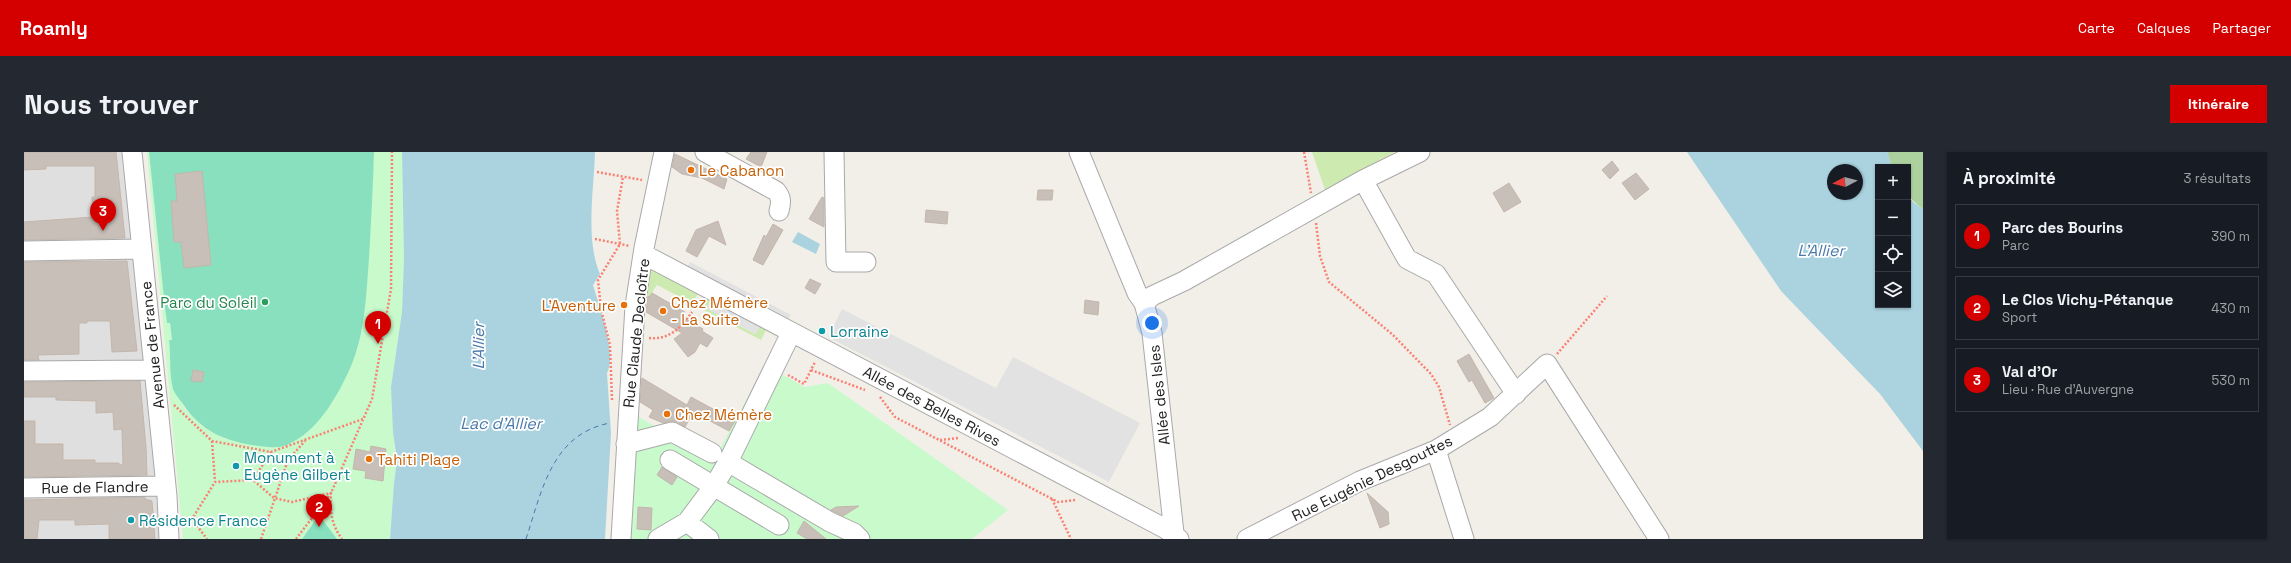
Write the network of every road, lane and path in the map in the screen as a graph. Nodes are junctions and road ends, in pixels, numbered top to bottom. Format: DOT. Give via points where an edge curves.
graph roads {
  1 [pos="132,152"];
  2 [pos="392,152"];
  3 [pos="664,152"];
  4 [pos="705,152"];
  5 [pos="834,152"];
  6 [pos="1079,152"];
  7 [pos="1304,152"];
  8 [pos="1420,152"];
  9 [pos="597,172"];
  10 [pos="624,177"];
  11 [pos="1363,180"];
  12 [pos="646,181"];
  13 [pos="1314,208"];
  14 [pos="779,211"];
  15 [pos="595,239"];
  16 [pos="620,244"];
  17 [pos="142,249"];
  18 [pos="638,250"];
  19 [pos="24,251"];
  20 [pos="866,262"];
  21 [pos="1608,296"];
  22 [pos="1144,303"];
  23 [pos="692,312"];
  24 [pos="791,333"];
  25 [pos="632,336"];
  26 [pos="1548,364"];
  27 [pos="154,370"];
  28 [pos="811,370"];
  29 [pos="24,372"];
  30 [pos="872,393"];
  31 [pos="1516,394"];
  32 [pos="879,395"];
  33 [pos="169,401"];
  34 [pos="612,407"];
  35 [pos="362,419"];
  36 [pos="1456,438"];
  37 [pos="305,440"];
  38 [pos="212,441"];
  39 [pos="626,444"];
  40 [pos="1436,450"];
  41 [pos="271,452"];
  42 [pos="712,453"];
  43 [pos="670,460"];
  44 [pos="728,462"];
  45 [pos="253,480"];
  46 [pos="215,482"];
  47 [pos="166,486"];
  48 [pos="714,486"];
  49 [pos="24,488"];
  50 [pos="331,493"];
  51 [pos="1098,493"];
  52 [pos="274,498"];
  53 [pos="1052,499"];
  54 [pos="180,518"];
  55 [pos="192,519"];
  56 [pos="686,522"];
  57 [pos="779,525"];
  58 [pos="1176,536"];
  59 [pos="169,539"];
  60 [pos="207,539"];
  61 [pos="261,539"];
  62 [pos="296,539"];
  63 [pos="342,539"];
  64 [pos="621,539"];
  65 [pos="658,539"];
  66 [pos="709,539"];
  67 [pos="860,539"];
  68 [pos="1071,539"];
  69 [pos="1247,539"];
  70 [pos="1464,539"];
  71 [pos="1659,539"];
  1 -- 17 [label="street, Avenue de France"];
  2 -- 35 [label="path" via="391,289 372,399"];
  3 -- 18 [label="street, Rue Claude Decloître"];
  4 -- 14 [label="street" via="776,191 781,202"];
  5 -- 20 [label="street" via="836,262"];
  6 -- 22 [label="street, Allée des Isles" via="1137,293"];
  7 -- 13 [label="path"];
  8 -- 11 [label="street"];
  9 -- 10 [label="path"];
  10 -- 12 [label="path"];
  10 -- 16 [label="path" via="617,211"];
  11 -- 13 [label="street"];
  11 -- 31 [label="street" via="1407,259 1436,274"];
  13 -- 22 [label="street" via="1184,281 1152,296"];
  13 -- 36 [label="path" via="1320,256 1329,282 1392,334 1431,374 1439,387"];
  15 -- 16 [label="path"];
  16 -- 18 [label="path"];
  16 -- 34 [label="path" via="598,280 601,309 610,345"];
  17 -- 19 [label="street"];
  17 -- 27 [label="street, Avenue de France"];
  18 -- 24 [label="street, Allée des Belles Rives"];
  18 -- 25 [label="street, Rue Claude Decloître"];
  21 -- 26 [label="path"];
  22 -- 58 [label="street, Allée des Isles" via="1152,333"];
  23 -- 25 [label="path" via="674,333 660,339"];
  24 -- 44 [label="street"];
  24 -- 51 [label="street, Allée des Belles Rives"];
  25 -- 39 [label="street, Rue Claude Decloître"];
  26 -- 31 [label="street, Rue Eugénie Desgouttes"];
  26 -- 71 [label="street"];
  27 -- 29 [label="street"];
  27 -- 47 [label="street, Avenue de France"];
  28 -- 30 [label="path"];
  31 -- 36 [label="street, Rue Eugénie Desgouttes" via="1490,417"];
  32 -- 53 [label="path" via="895,417"];
  33 -- 38 [label="path"];
  35 -- 37 [label="path"];
  35 -- 50 [label="path"];
  36 -- 40 [label="street, Rue Eugénie Desgouttes"];
  37 -- 41 [label="path"];
  37 -- 52 [label="path" via="288,460"];
  38 -- 41 [label="path"];
  38 -- 46 [label="path"];
  39 -- 42 [label="street" via="672,432"];
  39 -- 64 [label="street, Rue Claude Decloître"];
  40 -- 69 [label="street, Rue Eugénie Desgouttes" via="1360,481"];
  40 -- 70 [label="street"];
  41 -- 45 [label="path"];
  43 -- 48 [label="street"];
  44 -- 48 [label="street"];
  44 -- 67 [label="street" via="830,522 854,533"];
  45 -- 46 [label="path"];
  45 -- 52 [label="path"];
  46 -- 55 [label="path"];
  47 -- 49 [label="street, Rue de Flandre"];
  47 -- 59 [label="street, Avenue de France"];
  48 -- 56 [label="street"];
  48 -- 57 [label="street"];
  50 -- 52 [label="path" via="292,502"];
  50 -- 62 [label="path"];
  50 -- 63 [label="path" via="330,512"];
  51 -- 53 [label="path" via="1094,498 1058,502"];
  51 -- 58 [label="street, Allée des Belles Rives"];
  52 -- 61 [label="path"];
  53 -- 68 [label="path"];
  54 -- 55 [label="path"];
  55 -- 60 [label="path"];
  56 -- 65 [label="street"];
  56 -- 66 [label="street"];
}
